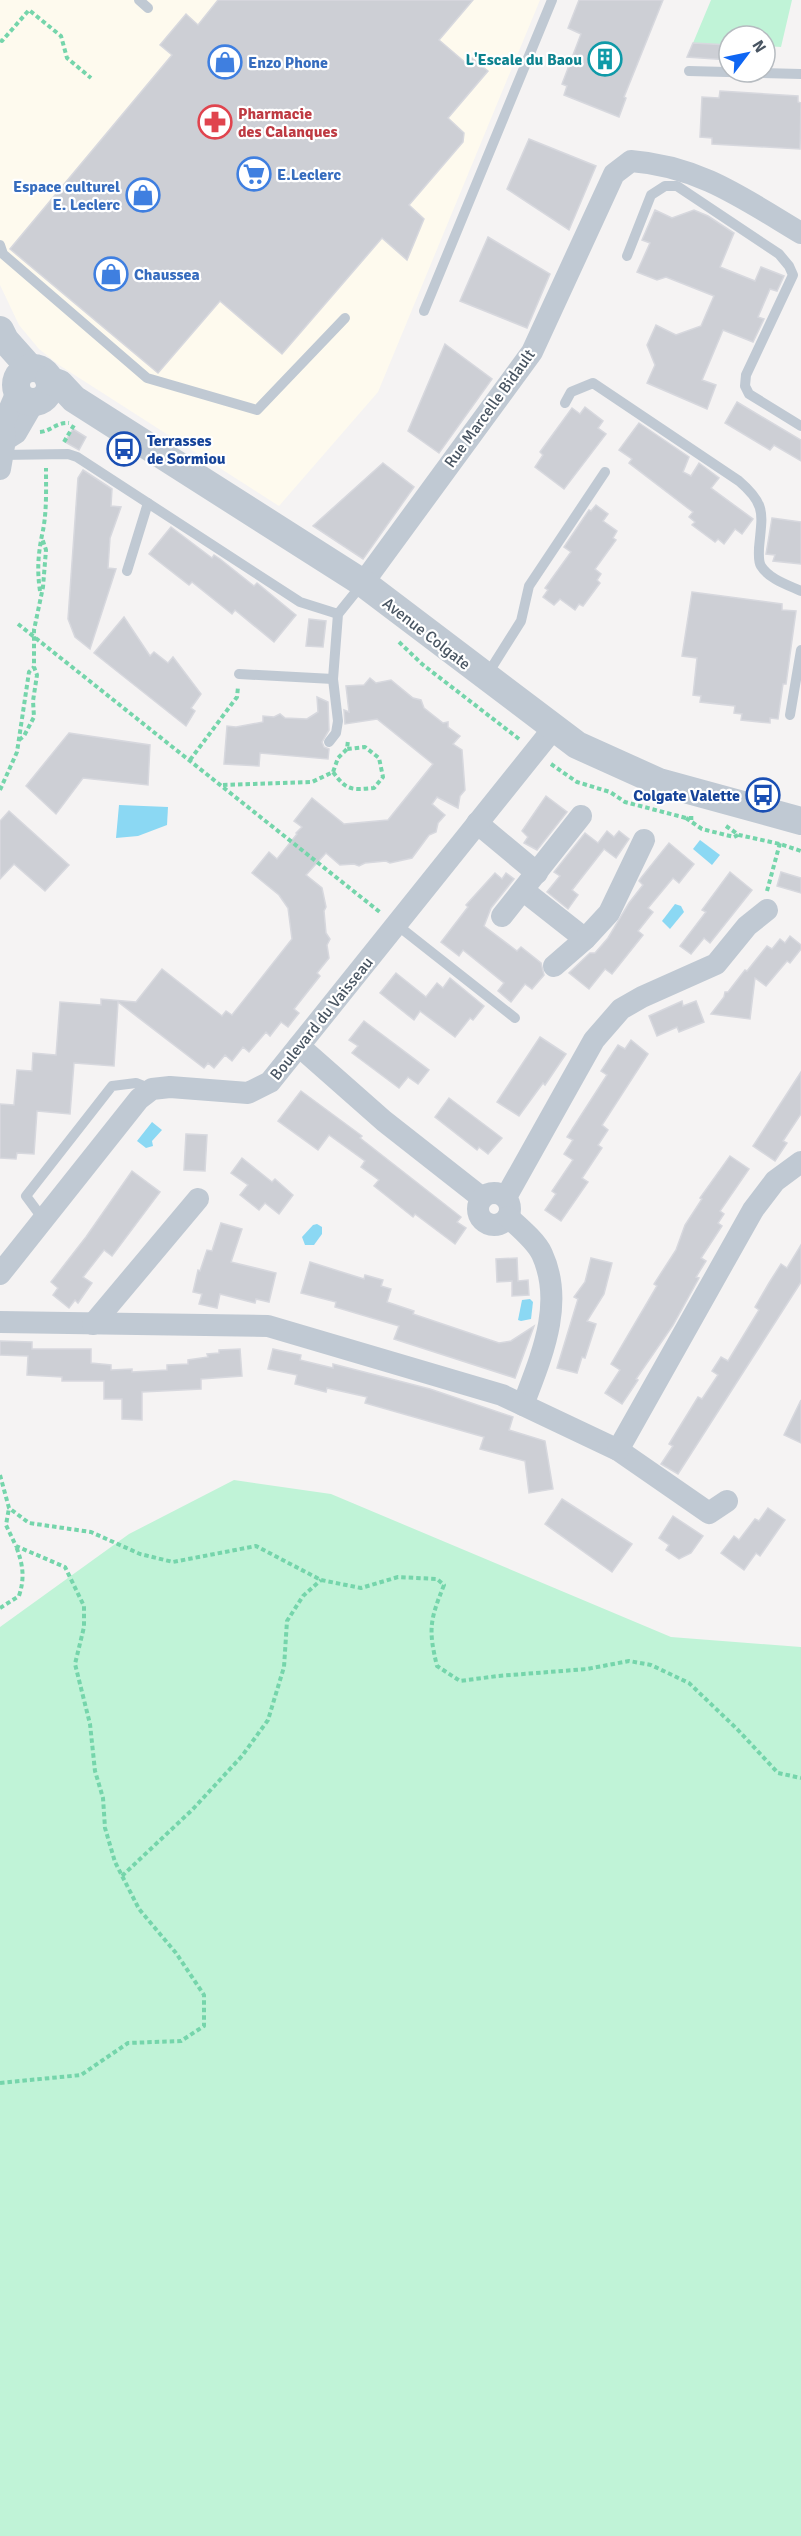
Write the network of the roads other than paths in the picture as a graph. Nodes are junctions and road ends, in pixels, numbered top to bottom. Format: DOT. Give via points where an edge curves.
graph roads {
  1 [pos="552,0"];
  2 [pos="689,71"];
  3 [pos="801,74"];
  4 [pos="801,233"];
  5 [pos="0,245"];
  6 [pos="627,256"];
  7 [pos="424,311"];
  8 [pos="345,318"];
  9 [pos="2,335"];
  10 [pos="31,387"];
  11 [pos="565,403"];
  12 [pos="801,426"];
  13 [pos="2,455"];
  14 [pos="604,472"];
  15 [pos="148,503"];
  16 [pos="127,571"];
  17 [pos="363,583"];
  18 [pos="801,591"];
  19 [pos="338,614"];
  20 [pos="801,650"];
  21 [pos="239,674"];
  22 [pos="485,677"];
  23 [pos="333,679"];
  24 [pos="790,715"];
  25 [pos="553,729"];
  26 [pos="329,742"];
  27 [pos="582,816"];
  28 [pos="801,821"];
  29 [pos="477,823"];
  30 [pos="644,840"];
  31 [pos="531,882"];
  32 [pos="767,910"];
  33 [pos="502,916"];
  34 [pos="397,925"];
  35 [pos="585,939"];
  36 [pos="554,966"];
  37 [pos="515,1018"];
  38 [pos="299,1046"];
  39 [pos="801,1162"];
  40 [pos="198,1199"];
  41 [pos="507,1207"];
  42 [pos="0,1274"];
  43 [pos="0,1322"];
  44 [pos="93,1324"];
  45 [pos="523,1405"];
  46 [pos="618,1450"];
  47 [pos="728,1501"];
  1 -- 7 [label="lane"];
  2 -- 3 [label="lane"];
  4 -- 17 [label="street, Rue Marcelle Bidault" via="713,181 673,167 631,161 614,174 532,352"];
  5 -- 8 [label="lane" via="3,254 147,378 257,410"];
  6 -- 12 [label="lane" via="651,195 665,186 677,186 779,254 793,275 746,375 745,386 749,394"];
  9 -- 10 [label="street" via="9,370"];
  10 -- 13 [label="street" via="16,433"];
  10 -- 17 [label="street, Avenue Colgate" via="60,384 77,408"];
  11 -- 18 [label="lane" via="571,392 593,383 740,481 756,495 762,513 761,566 775,579"];
  13 -- 15 [label="lane" via="77,457"];
  14 -- 22 [label="lane" via="529,586 521,621"];
  15 -- 16 [label="lane"];
  15 -- 19 [label="lane" via="300,602"];
  17 -- 19 [label="lane"];
  17 -- 22 [label="street, Avenue Colgate"];
  19 -- 23 [label="lane"];
  20 -- 24 [label="lane"];
  21 -- 23 [label="lane"];
  22 -- 25 [label="street, Avenue Colgate"];
  23 -- 26 [label="lane" via="338,721"];
  25 -- 28 [label="street, Avenue Colgate" via="593,754 659,782"];
  25 -- 29 [label="street, Boulevard du Vaisseau"];
  27 -- 31 [label="street"];
  29 -- 31 [label="street"];
  29 -- 34 [label="street, Boulevard du Vaisseau"];
  30 -- 35 [label="street" via="609,914"];
  31 -- 33 [label="street"];
  31 -- 35 [label="street"];
  32 -- 41 [label="street" via="747,926 716,964 621,1009 594,1040"];
  34 -- 37 [label="lane"];
  34 -- 38 [label="street, Boulevard du Vaisseau"];
  35 -- 36 [label="street"];
  38 -- 41 [label="street" via="384,1121 482,1198 494,1192"];
  38 -- 42 [label="street, Boulevard du Vaisseau" via="270,1082 248,1093 152,1089 139,1099"];
  39 -- 46 [label="street" via="775,1181 753,1210"];
  40 -- 44 [label="street"];
  41 -- 45 [label="street" via="542,1252 553,1289 549,1329"];
  43 -- 44 [label="street"];
  44 -- 45 [label="street" via="268,1326 502,1395"];
  45 -- 46 [label="street"];
  46 -- 47 [label="street" via="709,1513"];
}
